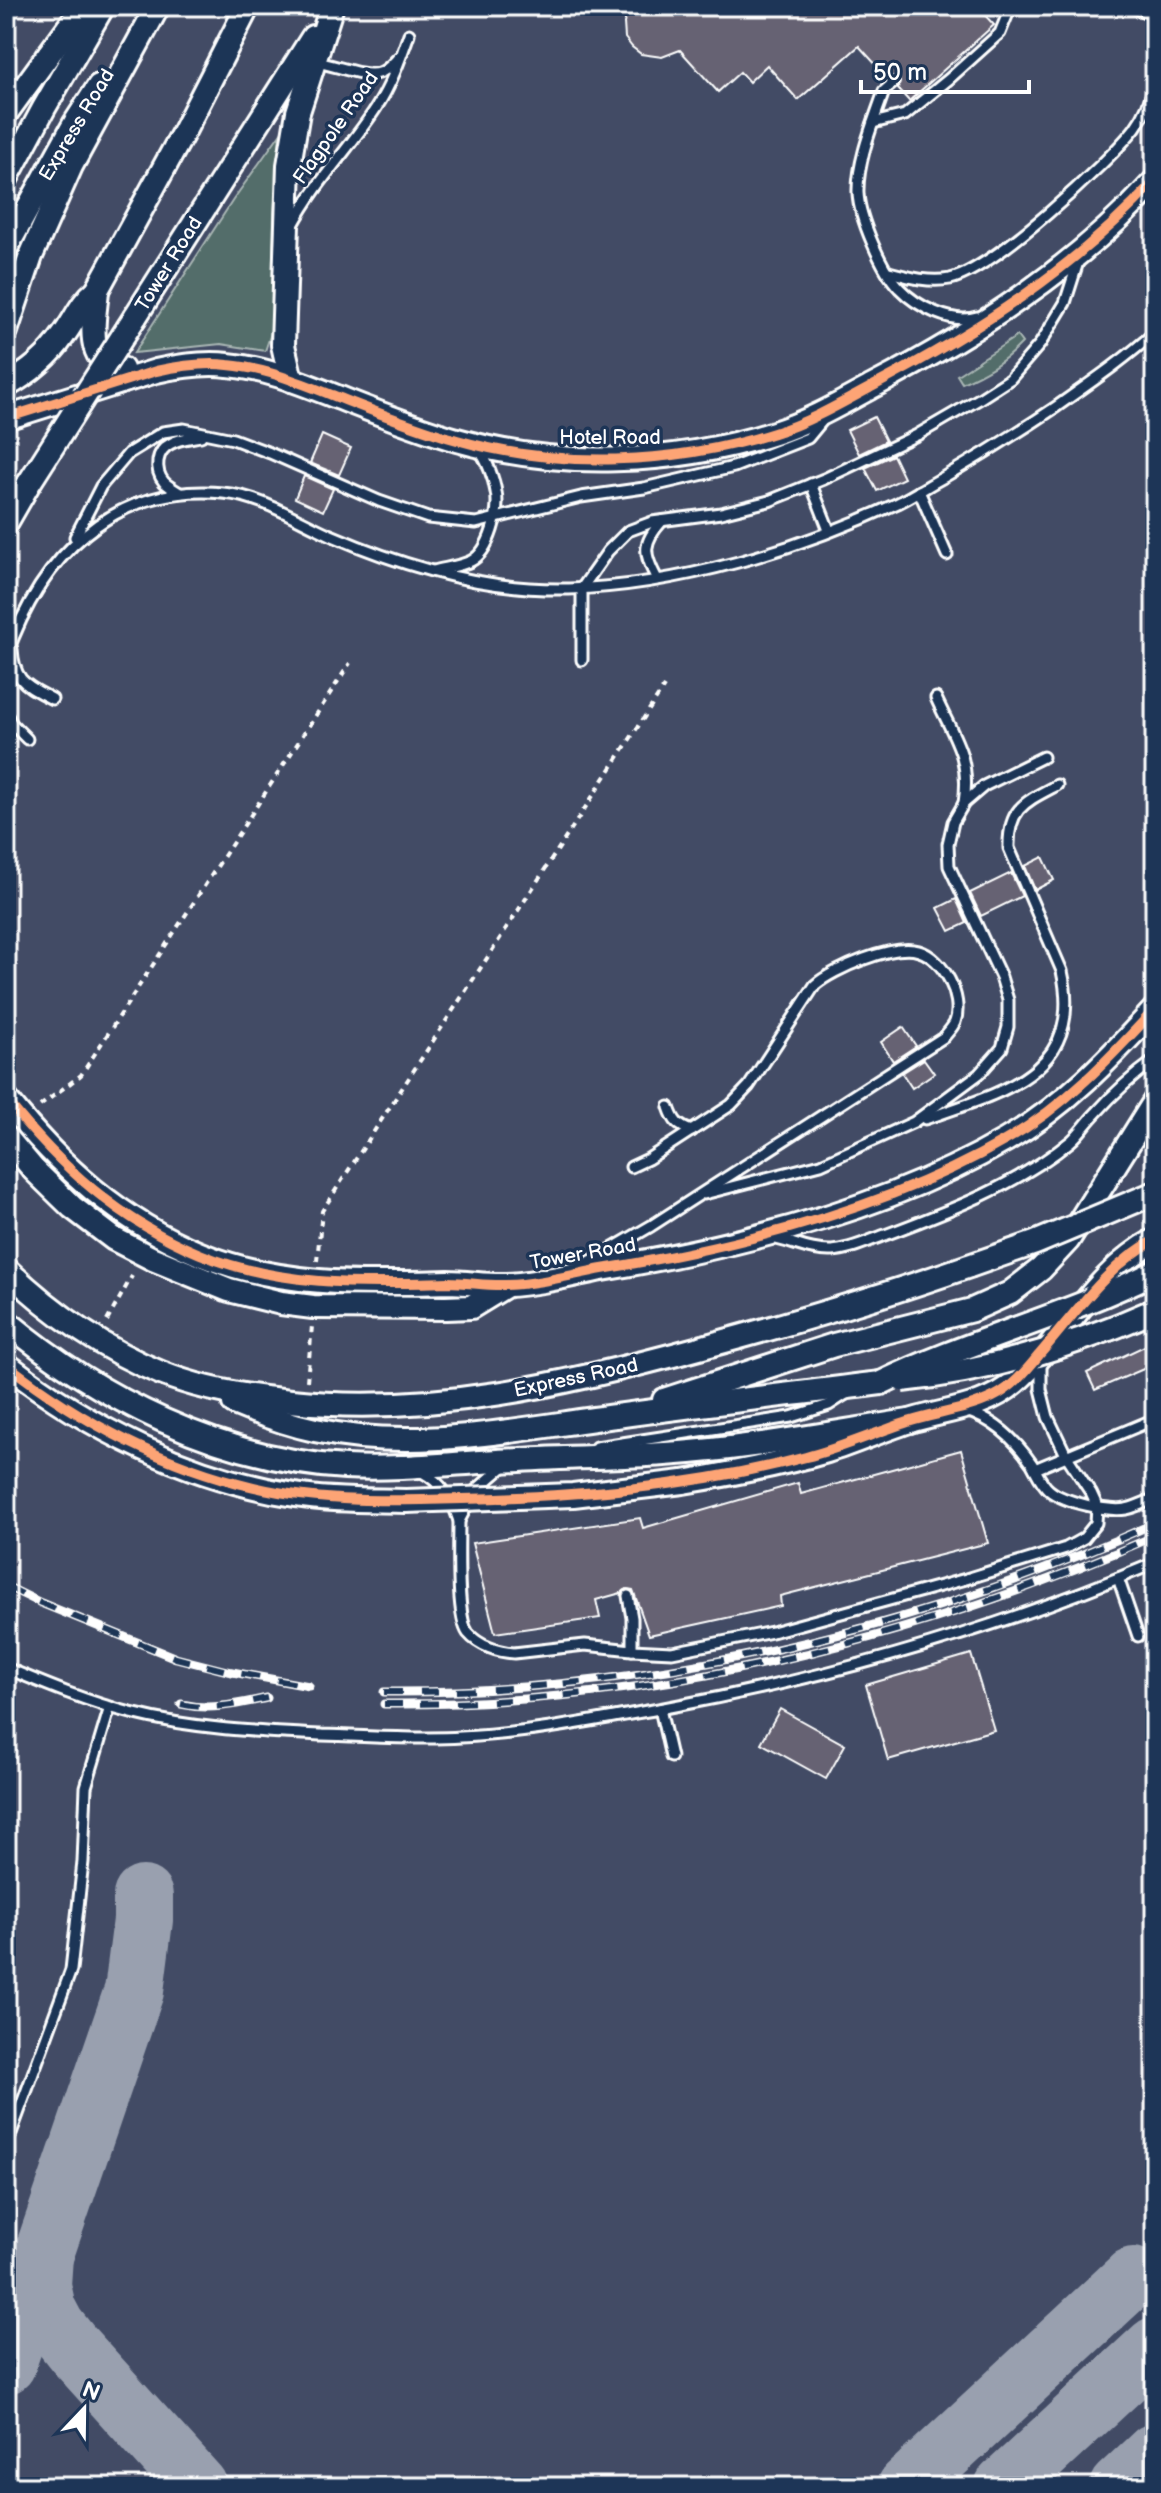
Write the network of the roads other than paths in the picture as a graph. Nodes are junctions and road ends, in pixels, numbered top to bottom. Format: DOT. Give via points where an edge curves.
graph roads {
  1 [pos="84,6"];
  2 [pos="103,6"];
  3 [pos="156,6"];
  4 [pos="248,6"];
  5 [pos="1011,6"];
  6 [pos="1130,6"];
  7 [pos="332,7"];
  8 [pos="1151,16"];
  9 [pos="1155,29"];
  10 [pos="409,34"];
  11 [pos="402,55"];
  12 [pos="313,62"];
  13 [pos="290,73"];
  14 [pos="893,83"];
  15 [pos="1155,83"];
  16 [pos="6,113"];
  17 [pos="873,123"];
  18 [pos="6,179"];
  19 [pos="1155,181"];
  20 [pos="286,239"];
  21 [pos="6,248"];
  22 [pos="1081,251"];
  23 [pos="889,272"];
  24 [pos="97,290"];
  25 [pos="1006,309"];
  26 [pos="6,331"];
  27 [pos="1155,332"];
  28 [pos="156,371"];
  29 [pos="291,380"];
  30 [pos="6,386"];
  31 [pos="832,408"];
  32 [pos="6,418"];
  33 [pos="209,435"];
  34 [pos="474,445"];
  35 [pos="811,484"];
  36 [pos="919,491"];
  37 [pos="180,493"];
  38 [pos="495,519"];
  39 [pos="662,521"];
  40 [pos="6,523"];
  41 [pos="829,530"];
  42 [pos="72,544"];
  43 [pos="947,555"];
  44 [pos="431,571"];
  45 [pos="657,579"];
  46 [pos="582,588"];
  47 [pos="11,642"];
  48 [pos="6,657"];
  49 [pos="582,660"];
  50 [pos="936,698"];
  51 [pos="52,699"];
  52 [pos="6,714"];
  53 [pos="27,739"];
  54 [pos="1043,757"];
  55 [pos="1057,785"];
  56 [pos="964,803"];
  57 [pos="1155,1009"];
  58 [pos="1155,1060"];
  59 [pos="6,1099"];
  60 [pos="1155,1101"];
  61 [pos="669,1107"];
  62 [pos="914,1122"];
  63 [pos="692,1131"];
  64 [pos="6,1137"];
  65 [pos="631,1167"];
  66 [pos="1155,1193"];
  67 [pos="696,1196"];
  68 [pos="757,1235"];
  69 [pos="1155,1240"];
  70 [pos="6,1269"];
  71 [pos="1155,1272"];
  72 [pos="563,1276"];
  73 [pos="507,1285"];
  74 [pos="1155,1310"];
  75 [pos="6,1321"];
  76 [pos="1046,1348"];
  77 [pos="6,1364"];
  78 [pos="163,1374"];
  79 [pos="871,1384"];
  80 [pos="959,1409"];
  81 [pos="613,1416"];
  82 [pos="1155,1419"];
  83 [pos="910,1421"];
  84 [pos="1066,1455"];
  85 [pos="516,1460"];
  86 [pos="407,1466"];
  87 [pos="1035,1469"];
  88 [pos="1155,1498"];
  89 [pos="1097,1506"];
  90 [pos="459,1521"];
  91 [pos="1155,1563"];
  92 [pos="1118,1578"];
  93 [pos="628,1596"];
  94 [pos="1138,1636"];
  95 [pos="632,1650"];
  96 [pos="6,1668"];
  97 [pos="110,1707"];
  98 [pos="660,1709"];
  99 [pos="671,1757"];
  100 [pos="6,2147"];
  1 -- 16 [label="street"];
  2 -- 18 [label="street, Express Road"];
  3 -- 21 [label="street, Express Road" via="75,123"];
  3 -- 26 [label="street" via="71,166 31,256"];
  4 -- 24 [label="street"];
  5 -- 17 [label="lane" via="1000,33 949,79 905,115"];
  6 -- 8 [label="lane"];
  7 -- 12 [label="street"];
  7 -- 13 [label="street, Tower Road"];
  8 -- 9 [label="lane"];
  10 -- 11 [label="lane, Flagpole Road"];
  11 -- 12 [label="lane" via="378,74"];
  11 -- 20 [label="lane, Flagpole Road" via="375,110 321,180"];
  12 -- 13 [label="lane"];
  12 -- 20 [label="street" via="291,146"];
  13 -- 40 [label="street, Tower Road, bridge"];
  14 -- 17 [label="lane" via="884,91"];
  15 -- 23 [label="lane" via="1148,108 1123,141 1080,185 977,269 949,279 924,280"];
  17 -- 23 [label="lane" via="858,195 875,250"];
  19 -- 22 [label="street, Hotel Road"];
  20 -- 29 [label="street" via="283,345"];
  22 -- 25 [label="street, Hotel Road"];
  22 -- 35 [label="lane" via="1065,303 1010,379 917,435"];
  23 -- 25 [label="lane" via="898,288 945,315 968,320"];
  24 -- 28 [label="street" via="92,334 100,357 115,368"];
  24 -- 30 [label="street" via="45,358"];
  25 -- 31 [label="street, Hotel Road"];
  27 -- 36 [label="lane" via="1125,359 1009,439"];
  28 -- 29 [label="street, Hotel Road" via="227,364"];
  28 -- 32 [label="street, Hotel Road"];
  29 -- 34 [label="street, Hotel Road"];
  31 -- 34 [label="street, Hotel Road" via="773,434 628,460"];
  31 -- 38 [label="lane" via="808,438 734,467"];
  33 -- 37 [label="lane" via="167,445 159,455 157,468 164,483"];
  33 -- 38 [label="lane" via="270,453 428,518 476,523"];
  33 -- 42 [label="lane" via="184,429 163,432 129,453 101,486"];
  34 -- 38 [label="lane" via="497,493"];
  35 -- 39 [label="lane" via="721,513"];
  35 -- 41 [label="lane"];
  36 -- 41 [label="lane"];
  36 -- 43 [label="lane"];
  37 -- 42 [label="lane" via="105,518"];
  37 -- 44 [label="lane" via="246,498 373,553"];
  38 -- 44 [label="lane" via="486,547 471,561"];
  39 -- 45 [label="lane" via="646,546"];
  39 -- 46 [label="lane" via="628,531"];
  41 -- 45 [label="lane" via="722,565"];
  42 -- 47 [label="lane" via="24,613"];
  44 -- 46 [label="lane" via="500,585"];
  45 -- 46 [label="lane"];
  46 -- 49 [label="lane"];
  47 -- 48 [label="lane"];
  47 -- 51 [label="lane" via="13,668 20,680"];
  50 -- 56 [label="lane" via="962,754"];
  52 -- 53 [label="lane"];
  54 -- 56 [label="lane" via="984,786"];
  55 -- 62 [label="lane" via="1021,805 1008,832 1009,848 1062,971 1067,1012 1054,1050 1028,1078 994,1096"];
  56 -- 62 [label="lane" via="953,822 949,866 1001,977 1008,1027 1002,1048 979,1074"];
  57 -- 68 [label="street, Tower Road" via="1086,1082 1006,1141 913,1185"];
  58 -- 68 [label="lane" via="1060,1149 956,1207 838,1250 818,1251"];
  59 -- 73 [label="street, Tower Road" via="92,1190 143,1226 219,1261 315,1282"];
  60 -- 81 [label="street" via="1068,1240 1010,1293 972,1310 815,1351"];
  61 -- 63 [label="lane" via="673,1120"];
  62 -- 67 [label="lane" via="821,1164"];
  63 -- 65 [label="lane"];
  63 -- 67 [label="lane" via="749,1086 825,976 902,949 934,959 952,985 958,1005 955,1024 944,1037"];
  64 -- 73 [label="street, Tower Road" via="72,1207 114,1239 229,1290 281,1303 380,1309 471,1307"];
  66 -- 78 [label="street, Express Road, bridge" via="1068,1230 843,1307 649,1362 531,1388 382,1406 225,1392"];
  67 -- 72 [label="lane"];
  68 -- 72 [label="street, Tower Road"];
  69 -- 76 [label="street" via="1115,1268"];
  70 -- 78 [label="street, Express Road" via="78,1327"];
  71 -- 79 [label="street, bridge"];
  72 -- 73 [label="street, Tower Road"];
  74 -- 79 [label="street, bridge" via="1010,1361 950,1375"];
  75 -- 86 [label="street" via="94,1383 206,1437 305,1463"];
  76 -- 80 [label="street" via="1004,1391"];
  76 -- 84 [label="lane" via="1040,1366 1044,1403"];
  77 -- 83 [label="street, bridge" via="86,1419 138,1446 214,1475 339,1500 516,1498 683,1482 805,1457"];
  78 -- 81 [label="street" via="316,1431 388,1438 451,1437"];
  79 -- 81 [label="street"];
  79 -- 85 [label="lane" via="791,1417"];
  80 -- 83 [label="street"];
  80 -- 87 [label="lane" via="1006,1433"];
  82 -- 84 [label="lane"];
  83 -- 85 [label="street" via="695,1451"];
  84 -- 87 [label="lane"];
  84 -- 89 [label="lane"];
  85 -- 86 [label="street"];
  85 -- 90 [label="lane" via="475,1491"];
  86 -- 90 [label="lane" via="444,1489"];
  87 -- 89 [label="lane" via="1058,1496"];
  88 -- 89 [label="lane" via="1127,1509"];
  89 -- 95 [label="lane" via="1091,1531 1066,1548 772,1632 672,1652"];
  90 -- 95 [label="lane" via="461,1615 474,1639 503,1652 585,1645"];
  91 -- 92 [label="lane"];
  92 -- 94 [label="lane"];
  92 -- 98 [label="lane" via="1007,1621 887,1658"];
  93 -- 95 [label="lane"];
  96 -- 97 [label="lane"];
  97 -- 98 [label="lane" via="204,1727 425,1738 516,1732"];
  97 -- 100 [label="lane" via="86,1787 71,1970"];
  98 -- 99 [label="lane"];
}
